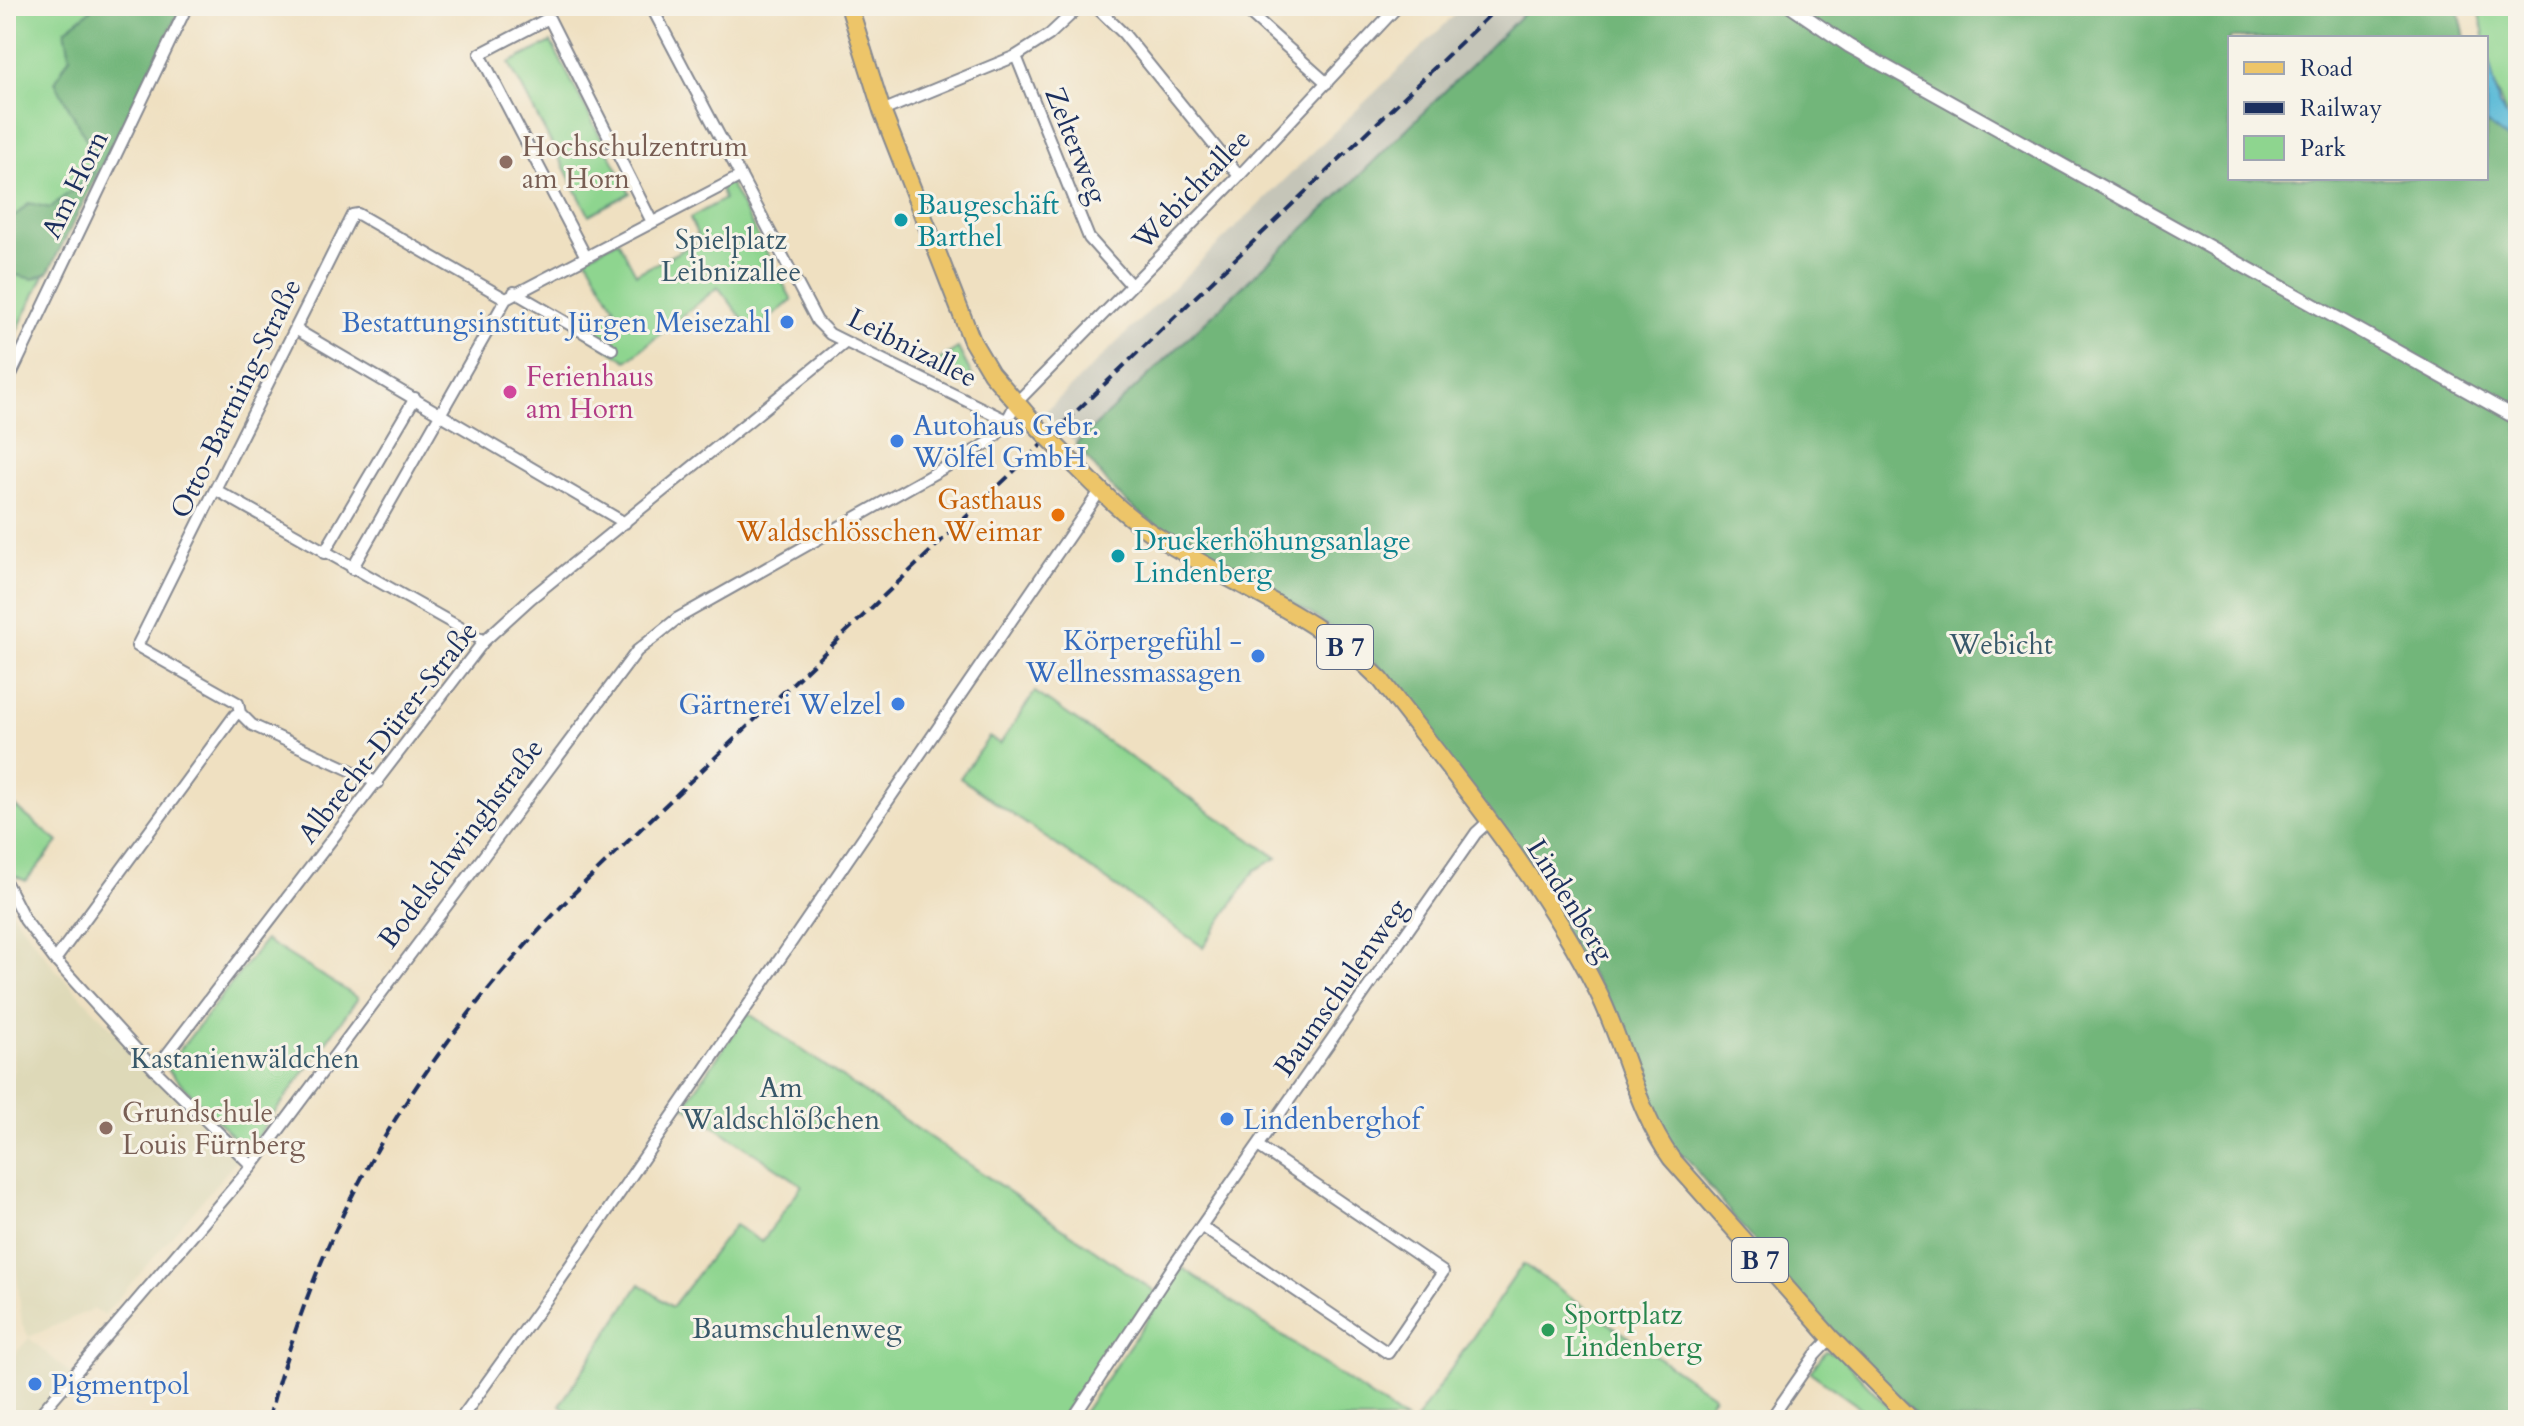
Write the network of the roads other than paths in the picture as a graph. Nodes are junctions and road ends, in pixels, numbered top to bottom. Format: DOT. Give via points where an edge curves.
graph roads {
  1 [pos="187,6"];
  2 [pos="651,6"];
  3 [pos="849,6"];
  4 [pos="1080,6"];
  5 [pos="1095,6"];
  6 [pos="1241,6"];
  7 [pos="1398,6"];
  8 [pos="1790,6"];
  9 [pos="1016,56"];
  10 [pos="1327,83"];
  11 [pos="882,111"];
  12 [pos="741,176"];
  13 [pos="1239,176"];
  14 [pos="652,222"];
  15 [pos="586,257"];
  16 [pos="1131,285"];
  17 [pos="510,296"];
  18 [pos="297,330"];
  19 [pos="846,342"];
  20 [pos="612,349"];
  21 [pos="6,385"];
  22 [pos="415,398"];
  23 [pos="1016,403"];
  24 [pos="440,414"];
  25 [pos="2518,419"];
  26 [pos="1008,421"];
  27 [pos="216,490"];
  28 [pos="1100,491"];
  29 [pos="625,523"];
  30 [pos="324,553"];
  31 [pos="352,569"];
  32 [pos="484,641"];
  33 [pos="240,713"];
  34 [pos="378,783"];
  35 [pos="1489,821"];
  36 [pos="6,883"];
  37 [pos="55,960"];
  38 [pos="155,1070"];
  39 [pos="1258,1146"];
  40 [pos="252,1166"];
  41 [pos="1202,1227"];
  42 [pos="1831,1338"];
  43 [pos="35,1420"];
  44 [pos="460,1420"];
  45 [pos="1072,1420"];
  46 [pos="1770,1420"];
  47 [pos="1911,1420"];
  1 -- 21 [label="street, Am Horn"];
  2 -- 12 [label="street, Leibnizallee"];
  3 -- 11 [label="main road, B 7"];
  4 -- 9 [label="street"];
  5 -- 13 [label="street" via="1124,34"];
  6 -- 10 [label="street"];
  7 -- 10 [label="street, Webichtallee"];
  8 -- 25 [label="street" via="1862,53"];
  9 -- 11 [label="street"];
  9 -- 16 [label="street, Zelterweg" via="1089,238"];
  10 -- 13 [label="street, Webichtallee"];
  11 -- 23 [label="main road, B 7" via="972,341"];
  12 -- 14 [label="street"];
  12 -- 19 [label="street, Leibnizallee" via="817,321"];
  13 -- 16 [label="street, Webichtallee"];
  14 -- 15 [label="street"];
  14 -- 15 [label="street" via="549,18 480,54"];
  15 -- 17 [label="street"];
  16 -- 23 [label="street, Webichtallee"];
  17 -- 18 [label="street, Otto-Bartning-Straße" via="358,214 352,215"];
  17 -- 20 [label="street"];
  17 -- 24 [label="street"];
  18 -- 22 [label="street"];
  18 -- 27 [label="street, Otto-Bartning-Straße"];
  19 -- 26 [label="street, Leibnizallee"];
  19 -- 29 [label="street, Albrecht-Dürer-Straße"];
  22 -- 24 [label="street"];
  22 -- 30 [label="street"];
  23 -- 26 [label="street, Bodelschwinghstraße"];
  23 -- 28 [label="main road, B 7, bridge"];
  24 -- 29 [label="street"];
  24 -- 31 [label="street"];
  26 -- 40 [label="street, Bodelschwinghstraße" via="980,448 678,618 637,651"];
  27 -- 30 [label="street"];
  27 -- 33 [label="street, Otto-Bartning-Straße" via="137,646 238,703"];
  28 -- 35 [label="main road, Lindenberg / B 7" via="1150,533 1323,631 1358,657"];
  28 -- 44 [label="street"];
  29 -- 32 [label="street, Albrecht-Dürer-Straße"];
  30 -- 31 [label="street"];
  31 -- 32 [label="street"];
  32 -- 34 [label="street, Albrecht-Dürer-Straße"];
  33 -- 34 [label="street" via="252,725"];
  33 -- 37 [label="street"];
  34 -- 38 [label="street, Albrecht-Dürer-Straße"];
  35 -- 39 [label="street, Baumschulenweg"];
  35 -- 42 [label="main road, Lindenberg / B 7" via="1597,991 1662,1145"];
  36 -- 37 [label="street"];
  37 -- 38 [label="street"];
  38 -- 40 [label="street"];
  39 -- 41 [label="street, Baumschulenweg"];
  39 -- 41 [label="street" via="1443,1272 1388,1353"];
  40 -- 43 [label="street, Bodelschwinghstraße"];
  41 -- 45 [label="street, Baumschulenweg"];
  42 -- 46 [label="street"];
  42 -- 47 [label="main road, Lindenberg / B 7"];
}
